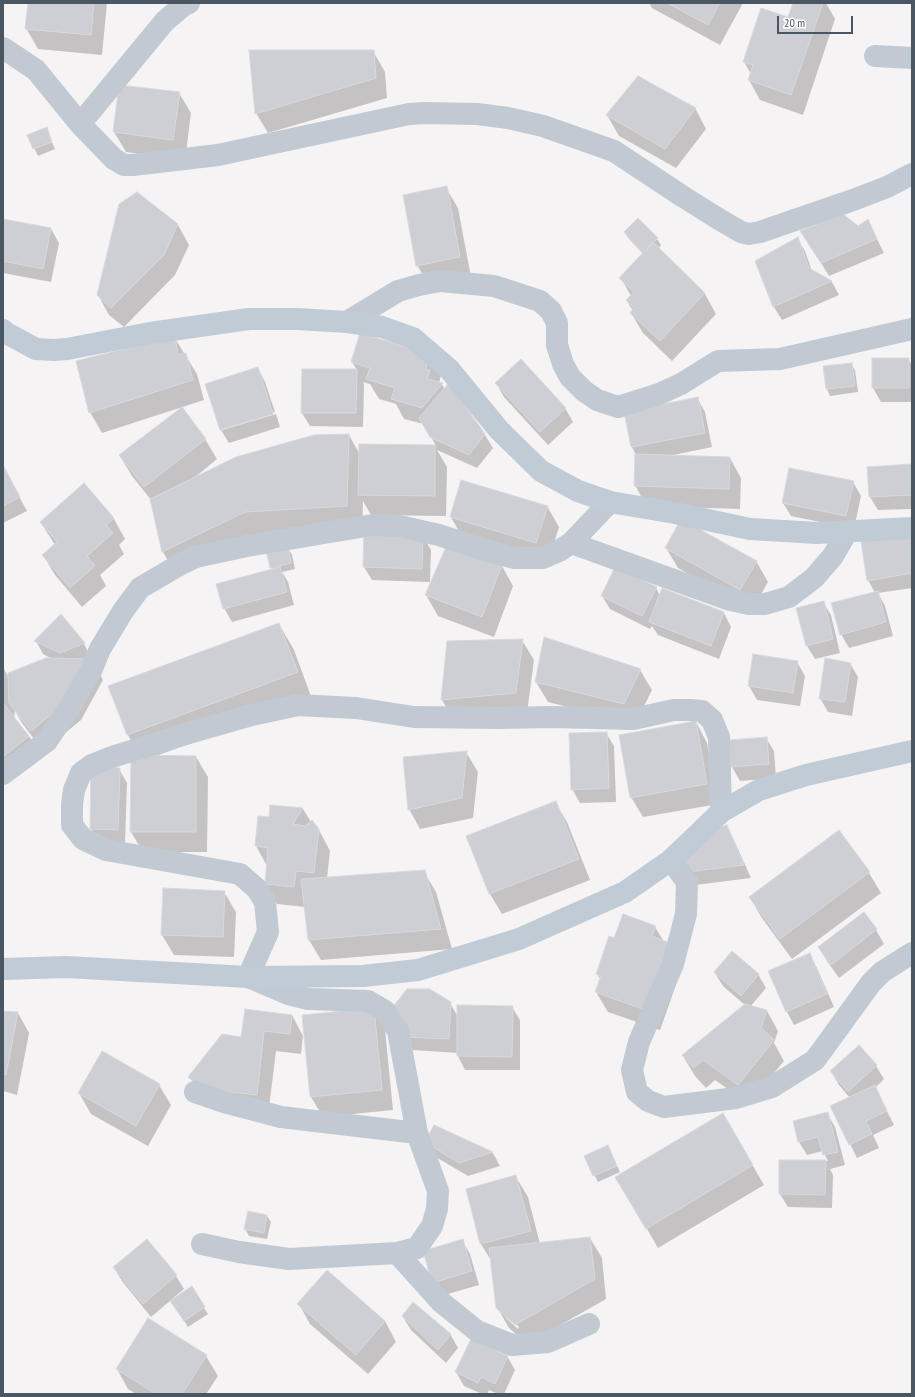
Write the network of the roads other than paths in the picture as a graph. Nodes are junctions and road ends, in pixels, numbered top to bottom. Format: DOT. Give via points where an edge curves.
graph roads {
  1 [pos="189,3"];
  2 [pos="3,48"];
  3 [pos="875,56"];
  4 [pos="912,58"];
  5 [pos="80,124"];
  6 [pos="912,174"];
  7 [pos="347,322"];
  8 [pos="912,329"];
  9 [pos="3,330"];
  10 [pos="610,502"];
  11 [pos="912,528"];
  12 [pos="847,532"];
  13 [pos="571,543"];
  14 [pos="912,751"];
  15 [pos="3,774"];
  16 [pos="721,812"];
  17 [pos="671,860"];
  18 [pos="912,953"];
  19 [pos="3,968"];
  20 [pos="248,977"];
  21 [pos="195,1092"];
  22 [pos="417,1132"];
  23 [pos="202,1244"];
  24 [pos="397,1253"];
  25 [pos="589,1324"];
  1 -- 5 [label="street" via="164,21"];
  2 -- 5 [label="street" via="36,70"];
  3 -- 4 [label="street"];
  5 -- 6 [label="street" via="114,159 124,165 133,165 218,155 409,114 477,114 508,118 543,126 614,151 688,200 749,234 860,197"];
  7 -- 8 [label="street" via="398,291 419,285 440,281 494,286 540,301 551,311 557,323 557,345 570,377 597,400 618,407 681,384 718,361 780,359"];
  7 -- 9 [label="main road" via="249,319 54,350 36,349"];
  7 -- 10 [label="main road" via="382,327 413,338 449,369 499,430 541,471 578,491"];
  10 -- 12 [label="main road" via="750,529"];
  10 -- 13 [label="street"];
  11 -- 12 [label="main road"];
  12 -- 13 [label="street" via="833,556 814,578 789,597 759,604 727,599"];
  13 -- 15 [label="street" via="560,552 542,558 515,558 439,535 399,526 372,525 191,558 140,588 123,611 100,649 91,671 47,741"];
  14 -- 16 [label="main road" via="806,775 758,790"];
  16 -- 17 [label="main road"];
  16 -- 20 [label="street" via="719,737 712,720 702,711 690,710 674,710 633,719 414,717 356,708 298,705 252,715 112,757 92,765 81,773 74,790 72,825 84,839 106,850 240,874 257,889 265,902 268,932"];
  17 -- 18 [label="street" via="687,882 686,914 673,964 639,1042 632,1070 636,1092 648,1101 664,1107 736,1098 772,1087 816,1060 871,983 882,972"];
  17 -- 20 [label="main road" via="625,892 519,939 418,970 363,976"];
  19 -- 20 [label="main road" via="66,967"];
  20 -- 22 [label="street" via="288,994 308,999 368,1001 385,1011 398,1031"];
  21 -- 22 [label="street" via="281,1117"];
  22 -- 24 [label="street" via="438,1190 437,1209 432,1226 417,1248"];
  23 -- 24 [label="street" via="289,1259"];
  24 -- 25 [label="street" via="441,1302 477,1332 512,1345 548,1342"];
}
